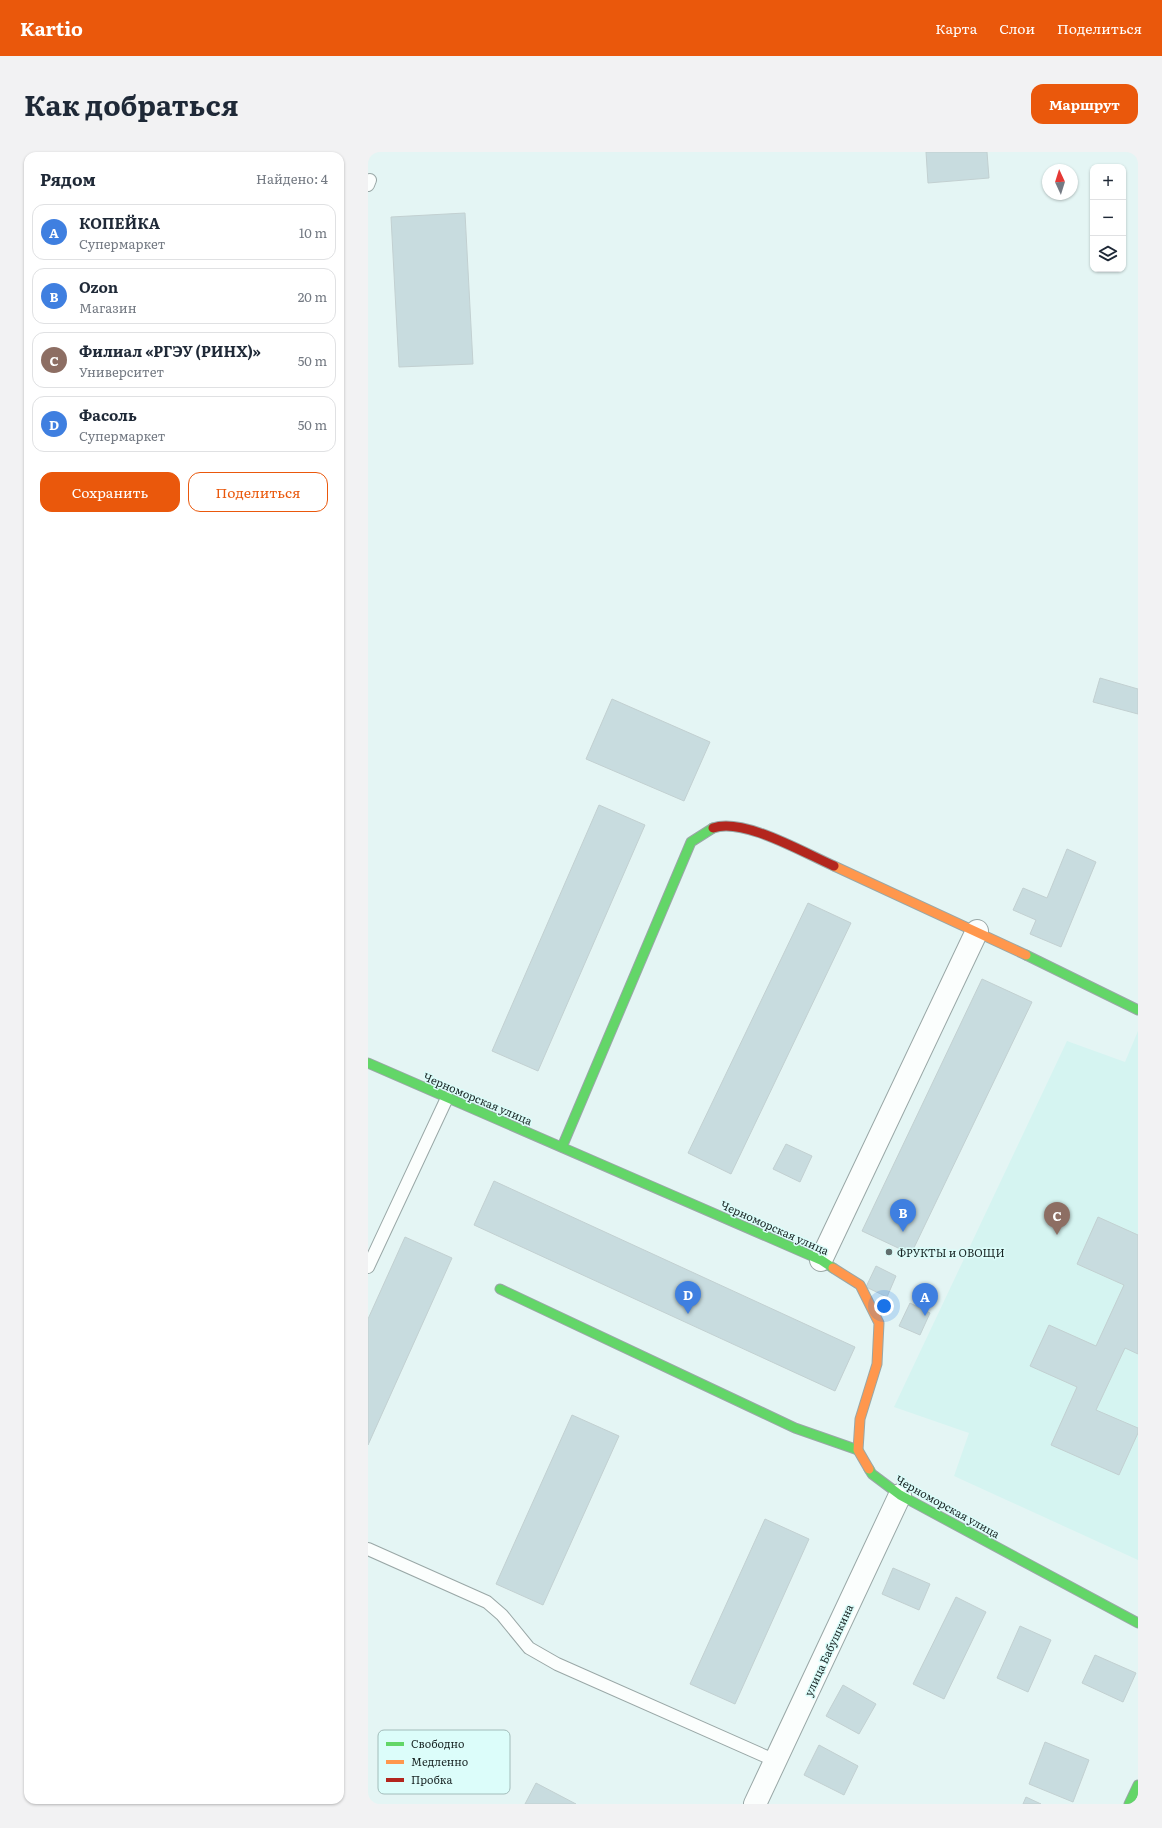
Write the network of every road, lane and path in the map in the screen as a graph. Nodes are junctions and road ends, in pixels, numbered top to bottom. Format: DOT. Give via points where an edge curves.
graph roads {
  1 [pos="977,931"];
  2 [pos="1138,1010"];
  3 [pos="368,1063"];
  4 [pos="447,1098"];
  5 [pos="562,1147"];
  6 [pos="821,1260"];
  7 [pos="368,1267"];
  8 [pos="500,1289"];
  9 [pos="858,1450"];
  10 [pos="900,1495"];
  11 [pos="368,1549"];
  12 [pos="1138,1623"];
  13 [pos="776,1761"];
  14 [pos="1138,1785"];
  15 [pos="755,1804"];
  16 [pos="1129,1804"];
  1 -- 2 [label="street"];
  1 -- 5 [label="street" via="756,831 731,825 708,829 691,842"];
  1 -- 6 [label="street"];
  3 -- 4 [label="street, Черноморская улица"];
  4 -- 5 [label="street, Черноморская улица"];
  4 -- 7 [label="lane"];
  5 -- 6 [label="street, Черноморская улица"];
  6 -- 9 [label="street, Черноморская улица" via="860,1285 879,1323 877,1364 860,1419"];
  8 -- 9 [label="street" via="794,1428"];
  9 -- 10 [label="street, Черноморская улица" via="872,1474"];
  10 -- 12 [label="street, Черноморская улица"];
  10 -- 13 [label="street, улица Бабушкина"];
  11 -- 13 [label="lane" via="487,1602 502,1615 529,1648 557,1664"];
  13 -- 15 [label="street, улица Бабушкина"];
  14 -- 16 [label="street"];
}
